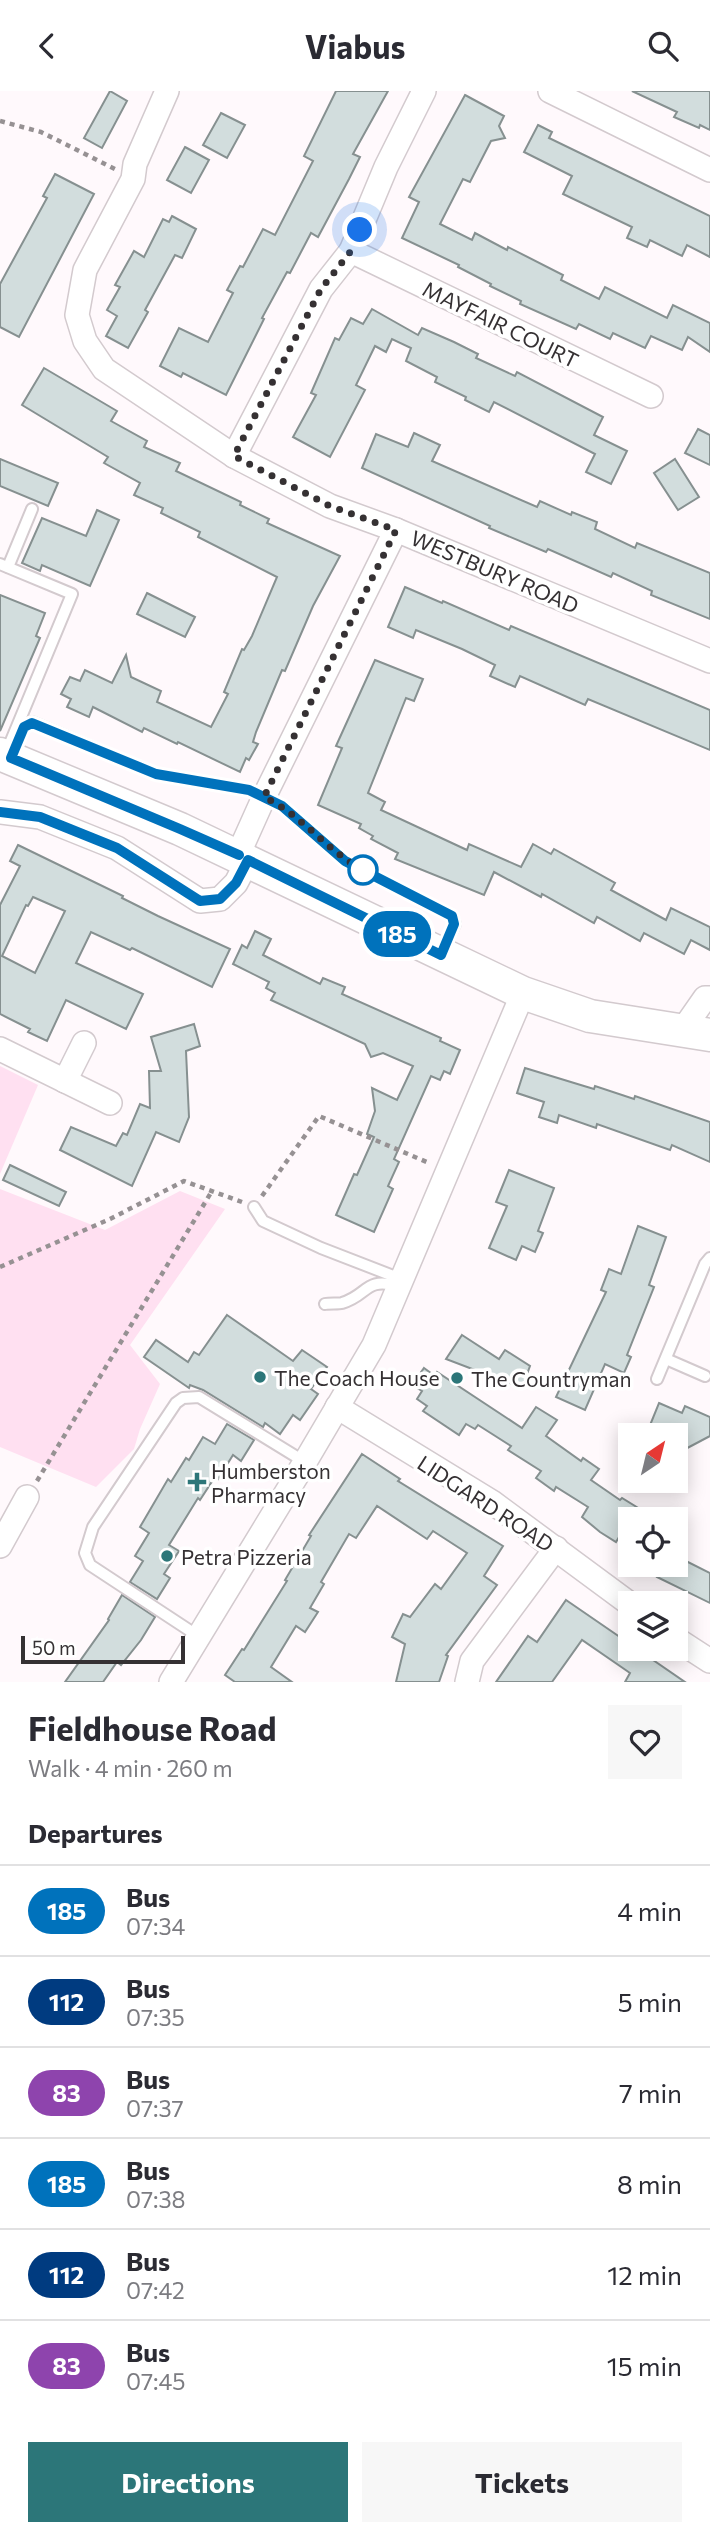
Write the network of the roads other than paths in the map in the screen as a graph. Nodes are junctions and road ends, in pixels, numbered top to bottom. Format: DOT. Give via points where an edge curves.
graph roads {
  1 [pos="167,91"];
  2 [pos="424,91"];
  3 [pos="550,91"];
  4 [pos="710,170"];
  5 [pos="351,251"];
  6 [pos="651,396"];
  7 [pos="234,456"];
  8 [pos="32,509"];
  9 [pos="396,530"];
  10 [pos="4,565"];
  11 [pos="710,661"];
  12 [pos="5,756"];
  13 [pos="264,797"];
  14 [pos="0,812"];
  15 [pos="243,857"];
  16 [pos="441,955"];
  17 [pos="523,993"];
  18 [pos="710,997"];
  19 [pos="696,1033"];
  20 [pos="84,1042"];
  21 [pos="0,1049"];
  22 [pos="65,1081"];
  23 [pos="110,1103"];
  24 [pos="254,1207"];
  25 [pos="710,1258"];
  26 [pos="400,1283"];
  27 [pos="325,1304"];
  28 [pos="666,1359"];
  29 [pos="705,1376"];
  30 [pos="657,1380"];
  31 [pos="337,1407"];
  32 [pos="305,1462"];
  33 [pos="27,1497"];
  34 [pos="0,1546"];
  35 [pos="555,1548"];
  36 [pos="618,1595"];
  37 [pos="198,1636"];
  38 [pos="688,1647"];
  39 [pos="710,1661"];
  40 [pos="171,1682"];
  41 [pos="467,1682"];
  1 -- 7 [label="street, WESTBURY ROAD" via="135,163 133,179 85,270 76,315 85,341 104,369"];
  2 -- 5 [label="street"];
  3 -- 4 [label="street"];
  5 -- 6 [label="street, MAYFAIR COURT"];
  5 -- 7 [label="street" via="321,289"];
  7 -- 9 [label="street, WESTBURY ROAD" via="330,506"];
  8 -- 10 [label="lane"];
  9 -- 11 [label="street, WESTBURY ROAD"];
  9 -- 13 [label="street"];
  10 -- 12 [label="lane" via="72,594"];
  12 -- 13 [label="lane" via="24,727 32,723 156,774 249,790"];
  12 -- 15 [label="street"];
  13 -- 15 [label="street"];
  13 -- 16 [label="lane" via="282,806 345,861 452,916 454,924"];
  14 -- 15 [label="street" via="40,817 117,848 200,901 220,899 236,883"];
  15 -- 16 [label="street"];
  16 -- 17 [label="street"];
  17 -- 19 [label="street" via="590,1016"];
  17 -- 26 [label="street"];
  18 -- 19 [label="street" via="705,998"];
  20 -- 22 [label="street"];
  21 -- 22 [label="street"];
  22 -- 23 [label="street"];
  24 -- 26 [label="lane" via="263,1221"];
  25 -- 28 [label="lane"];
  26 -- 27 [label="lane" via="373,1284 342,1303"];
  26 -- 31 [label="street" via="373,1345"];
  28 -- 29 [label="lane"];
  28 -- 30 [label="lane"];
  31 -- 32 [label="street"];
  31 -- 35 [label="street, LIDGARD ROAD" via="492,1502"];
  32 -- 37 [label="street"];
  32 -- 37 [label="lane" via="200,1397 183,1398 93,1527 85,1553 90,1566"];
  33 -- 34 [label="street"];
  35 -- 36 [label="street, LIDGARD ROAD"];
  35 -- 41 [label="street" via="472,1661"];
  37 -- 40 [label="street"];
  38 -- 39 [label="street"];
}
